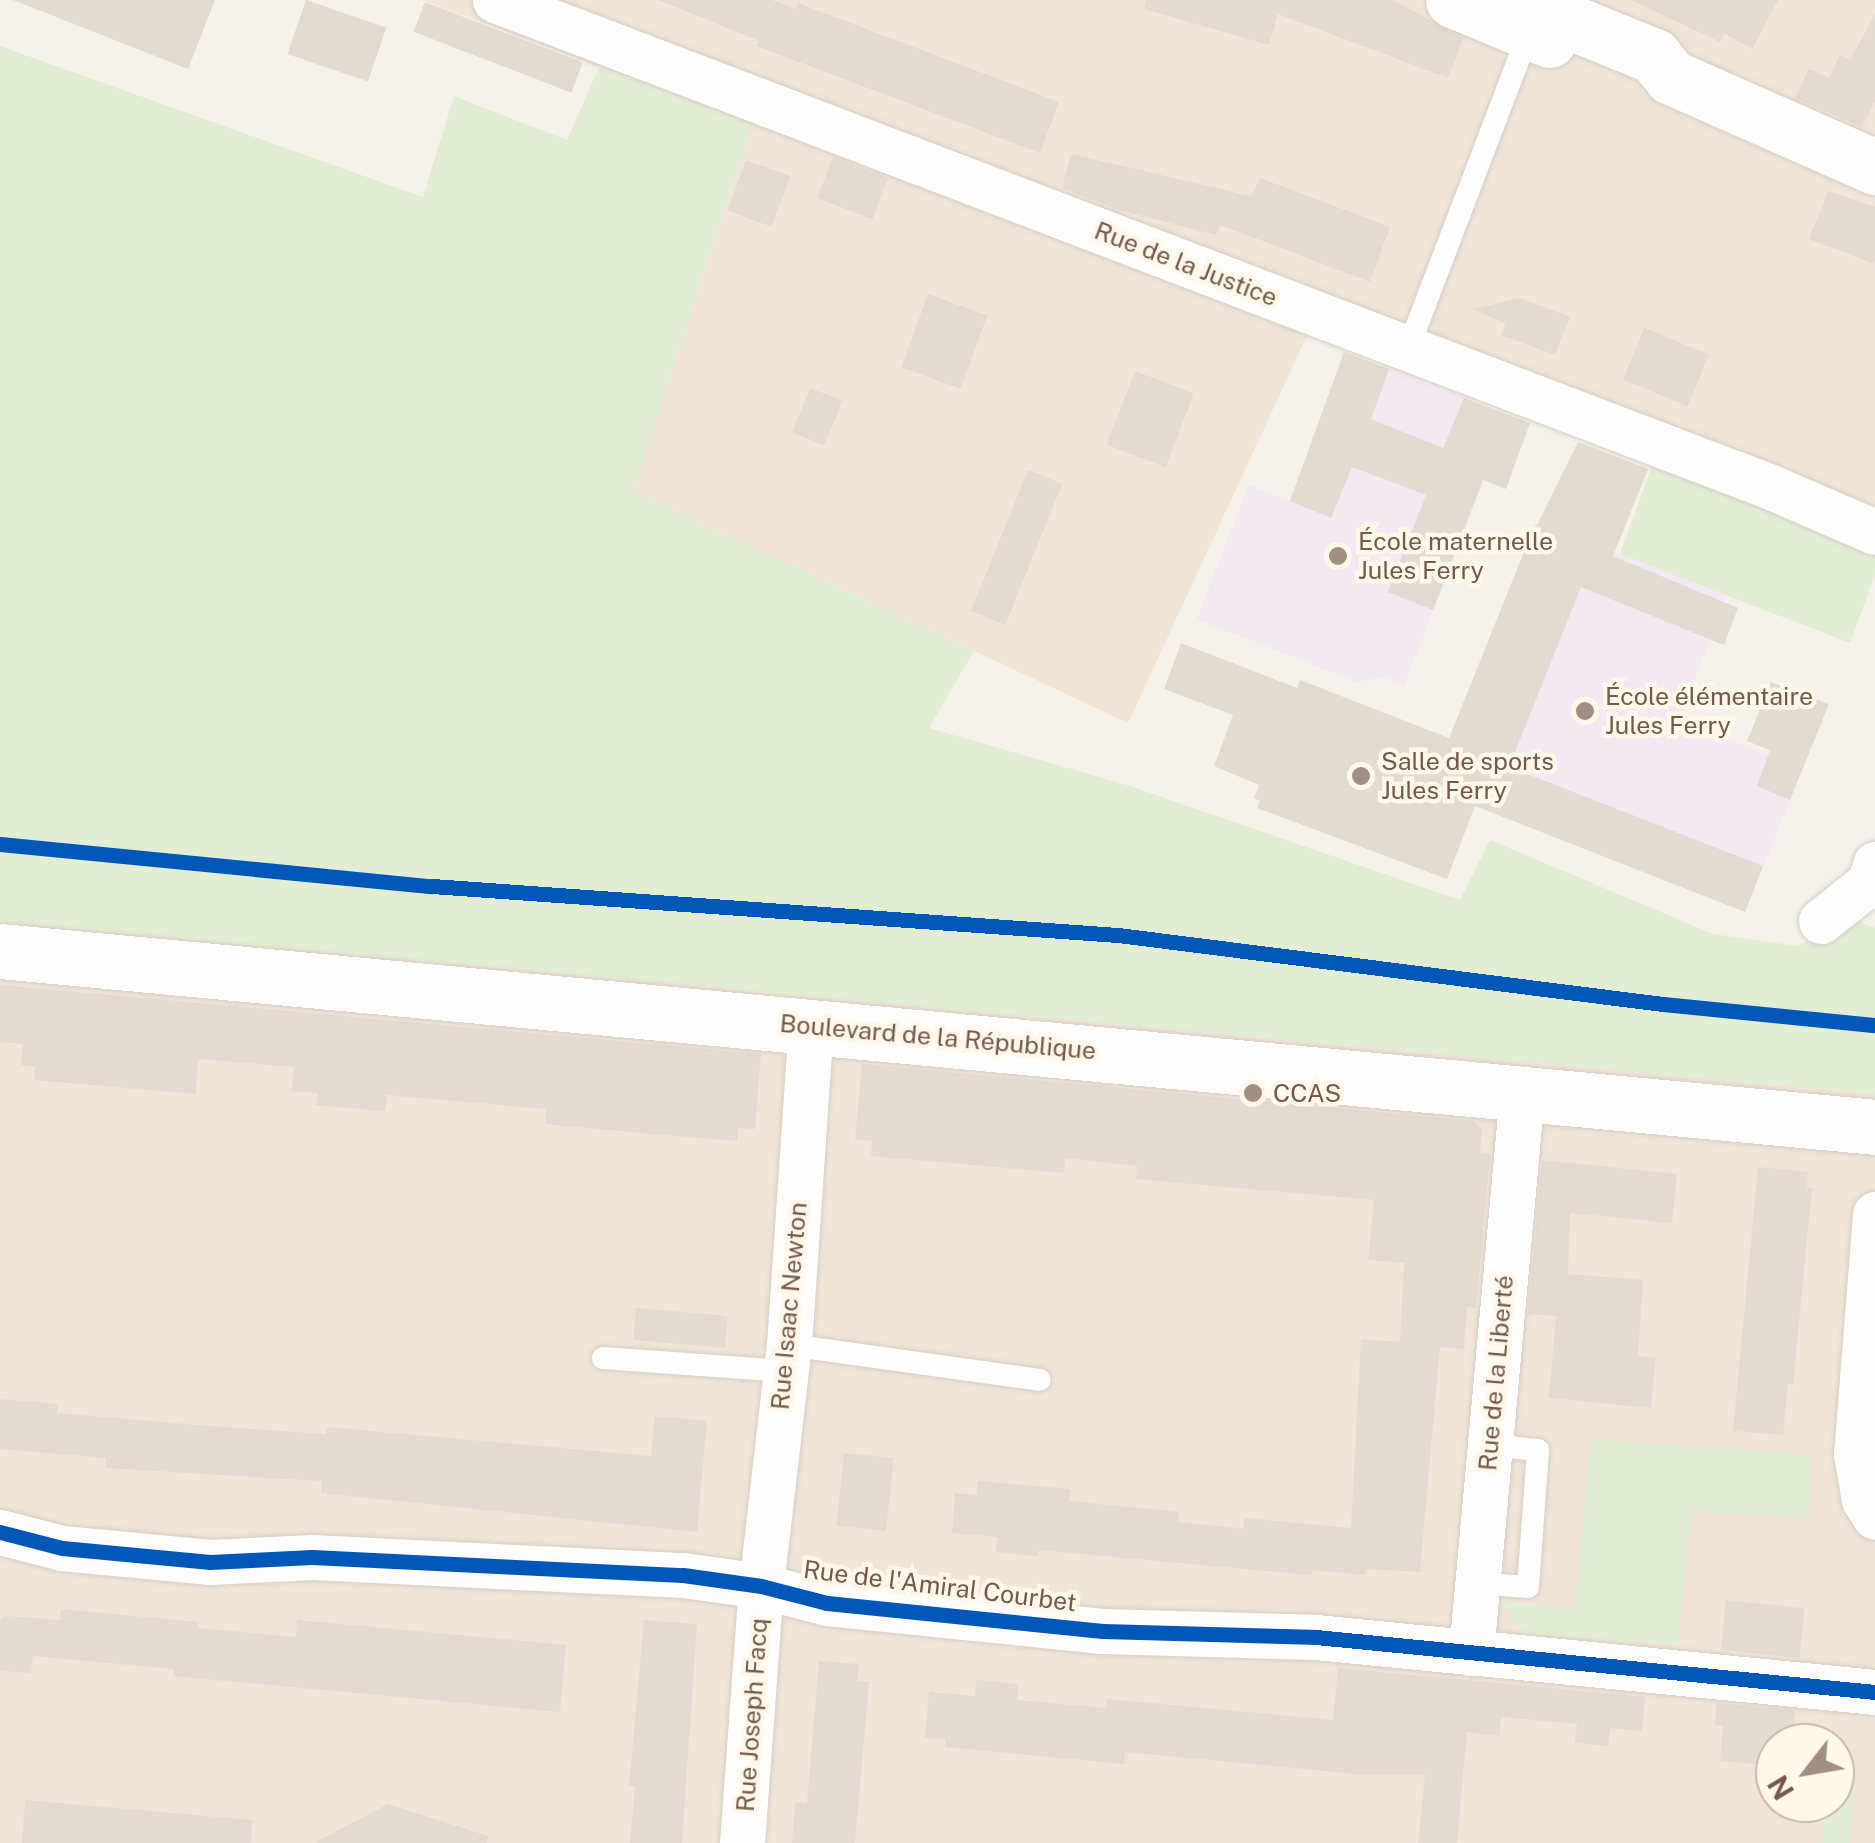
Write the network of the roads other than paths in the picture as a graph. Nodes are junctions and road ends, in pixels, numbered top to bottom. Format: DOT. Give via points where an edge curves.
graph roads {
  1 [pos="1454,0"];
  2 [pos="505,2"];
  3 [pos="1528,14"];
  4 [pos="1875,167"];
  5 [pos="1408,349"];
  6 [pos="1875,532"];
  7 [pos="1875,864"];
  8 [pos="1822,920"];
  9 [pos="0,951"];
  10 [pos="811,1024"];
  11 [pos="1522,1093"];
  12 [pos="1875,1127"];
  13 [pos="1875,1214"];
  14 [pos="603,1358"];
  15 [pos="787,1358"];
  16 [pos="1040,1380"];
  17 [pos="1875,1517"];
  18 [pos="0,1532"];
  19 [pos="761,1586"];
  20 [pos="1470,1653"];
  21 [pos="1875,1692"];
  22 [pos="742,1843"];
  1 -- 3 [label="street"];
  2 -- 5 [label="street, Rue de la Justice"];
  3 -- 4 [label="street" via="1654,56 1670,77"];
  3 -- 5 [label="lane"];
  5 -- 6 [label="street, Rue de la Justice"];
  7 -- 8 [label="street" via="1870,882"];
  9 -- 10 [label="street, Boulevard de la République"];
  10 -- 11 [label="street, Boulevard de la République"];
  10 -- 15 [label="street, Rue Isaac Newton"];
  11 -- 12 [label="street, Boulevard de la République"];
  11 -- 20 [label="street, Rue de la Liberté"];
  13 -- 17 [label="street" via="1856,1454 1864,1500"];
  14 -- 15 [label="lane"];
  15 -- 16 [label="lane"];
  15 -- 19 [label="street, Rue Isaac Newton"];
  18 -- 19 [label="street, Rue de l'Amiral Courbet" via="62,1548 210,1562 312,1557"];
  19 -- 20 [label="street, Rue de l'Amiral Courbet" via="827,1602 1102,1630 1316,1638"];
  19 -- 22 [label="street, Rue Joseph Facq"];
  20 -- 21 [label="street, Rue de l'Amiral Courbet"];
}
